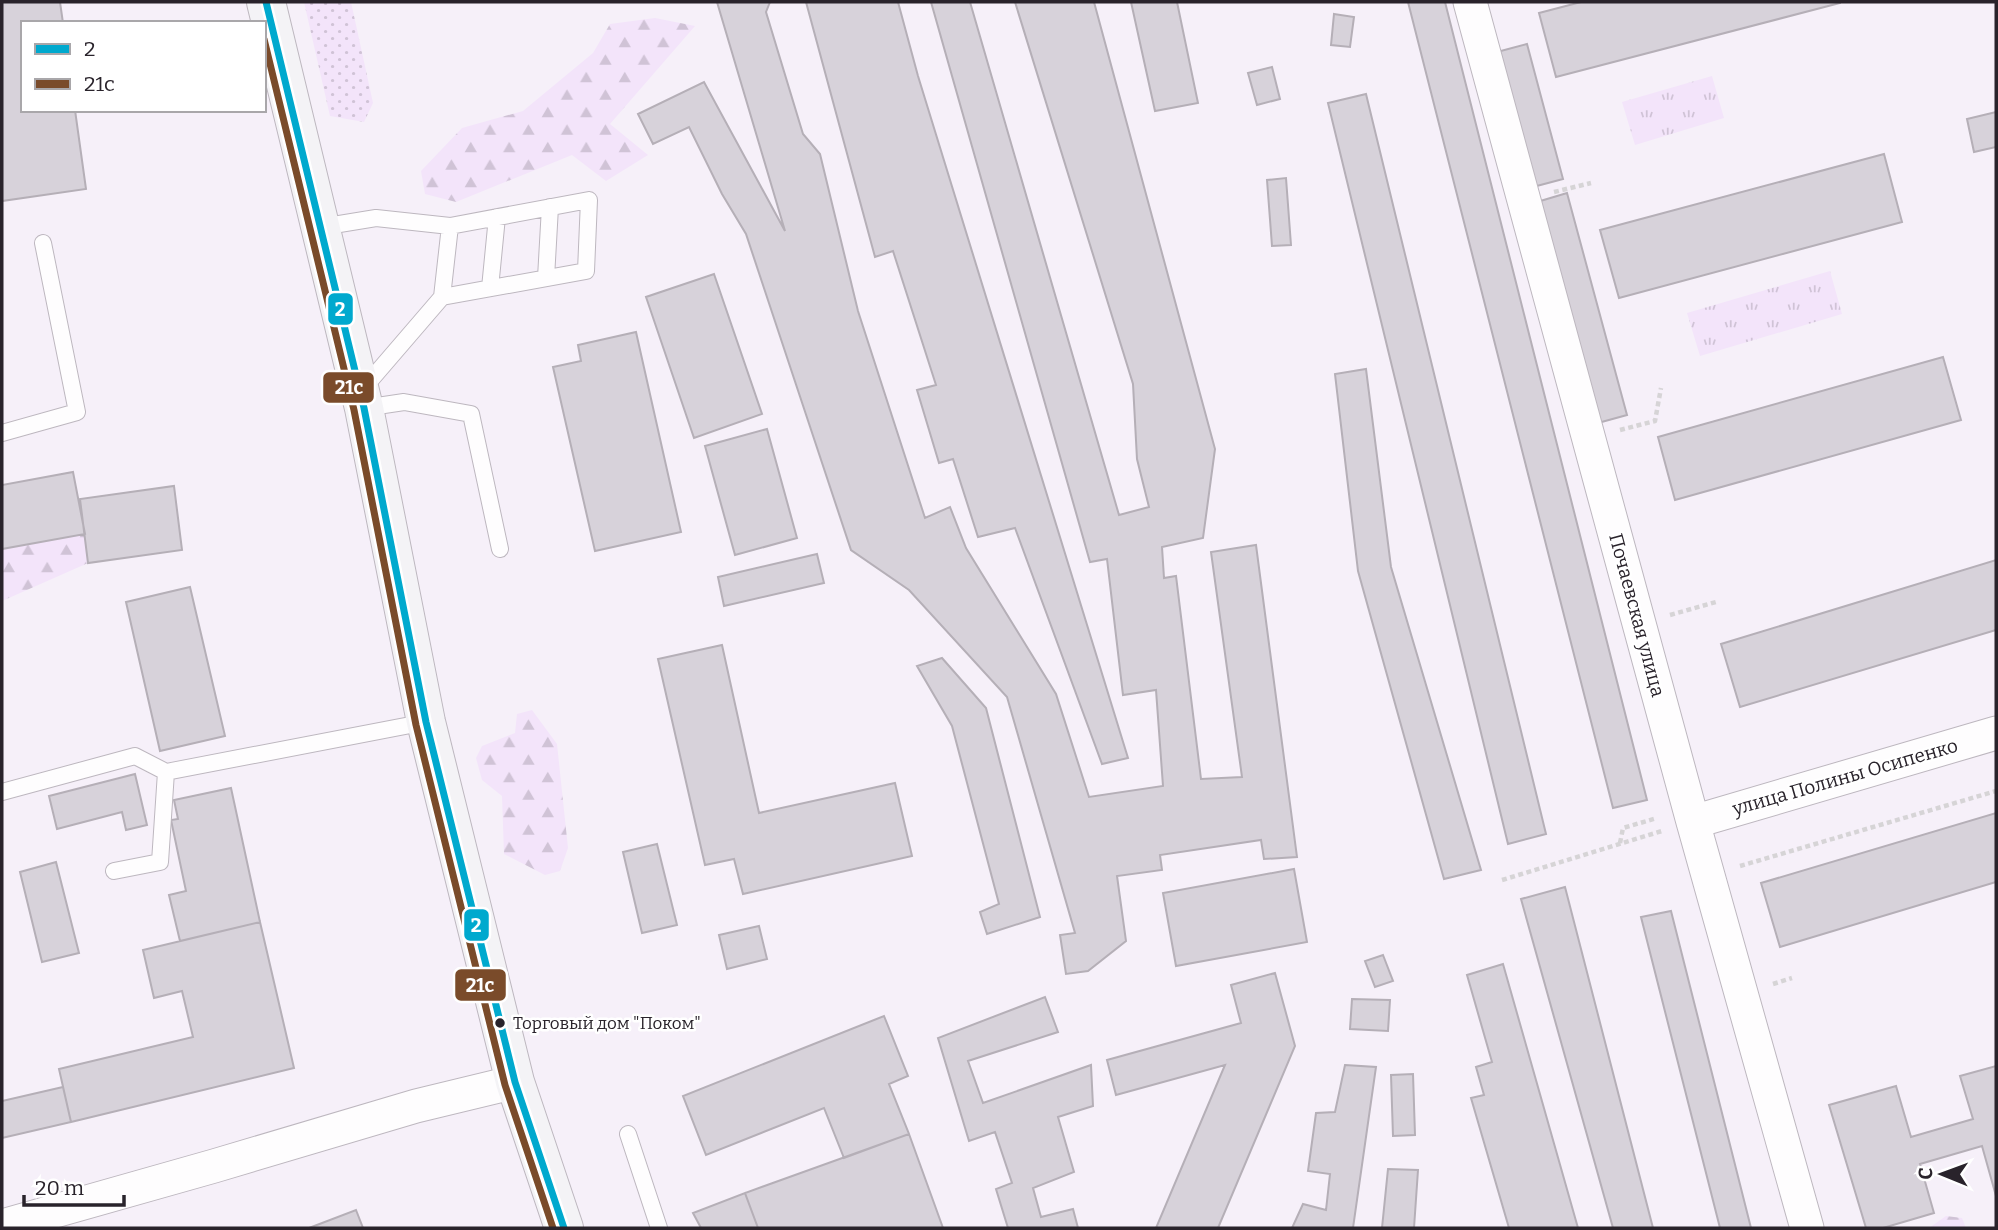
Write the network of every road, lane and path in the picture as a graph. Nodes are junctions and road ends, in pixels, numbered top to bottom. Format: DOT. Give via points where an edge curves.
graph roads {
  1 [pos="266,2"];
  2 [pos="1470,2"];
  3 [pos="550,208"];
  4 [pos="497,217"];
  5 [pos="450,226"];
  6 [pos="321,227"];
  7 [pos="43,243"];
  8 [pos="546,278"];
  9 [pos="489,288"];
  10 [pos="442,297"];
  11 [pos="1661,388"];
  12 [pos="362,400"];
  13 [pos="2,433"];
  14 [pos="1589,438"];
  15 [pos="500,549"];
  16 [pos="1716,602"];
  17 [pos="1639,624"];
  18 [pos="426,722"];
  19 [pos="1996,733"];
  20 [pos="166,772"];
  21 [pos="1996,791"];
  22 [pos="2,792"];
  23 [pos="1680,826"];
  24 [pos="1648,835"];
  25 [pos="1619,844"];
  26 [pos="114,871"];
  27 [pos="1709,875"];
  28 [pos="1502,880"];
  29 [pos="516,1082"];
  30 [pos="628,1134"];
  31 [pos="2,1226"];
  32 [pos="564,1228"];
  33 [pos="659,1228"];
  34 [pos="1807,1228"];
  1 -- 6 [label="main road"];
  2 -- 14 [label="street, Почаевская улица"];
  3 -- 4 [label="lane"];
  3 -- 8 [label="lane"];
  3 -- 8 [label="lane" via="589,200 586,271"];
  4 -- 5 [label="lane"];
  4 -- 9 [label="lane"];
  5 -- 6 [label="lane" via="376,218"];
  5 -- 10 [label="lane"];
  6 -- 12 [label="main road"];
  7 -- 13 [label="lane" via="77,412"];
  8 -- 9 [label="lane"];
  9 -- 10 [label="lane"];
  10 -- 12 [label="lane"];
  11 -- 14 [label="path" via="1655,421"];
  12 -- 15 [label="lane" via="471,414"];
  12 -- 18 [label="main road"];
  14 -- 17 [label="street, Почаевская улица"];
  16 -- 17 [label="path"];
  17 -- 23 [label="street, Почаевская улица"];
  18 -- 20 [label="lane"];
  18 -- 29 [label="main road"];
  19 -- 23 [label="street, улица Полины Осипенко"];
  20 -- 22 [label="lane" via="135,756"];
  20 -- 26 [label="lane" via="160,862"];
  21 -- 27 [label="path"];
  23 -- 25 [label="path" via="1656,818 1623,828"];
  23 -- 27 [label="street, Почаевская улица"];
  24 -- 25 [label="path"];
  25 -- 28 [label="path"];
  27 -- 34 [label="street, Почаевская улица"];
  29 -- 31 [label="street" via="416,1106"];
  29 -- 32 [label="main road"];
  30 -- 33 [label="lane"];
}
